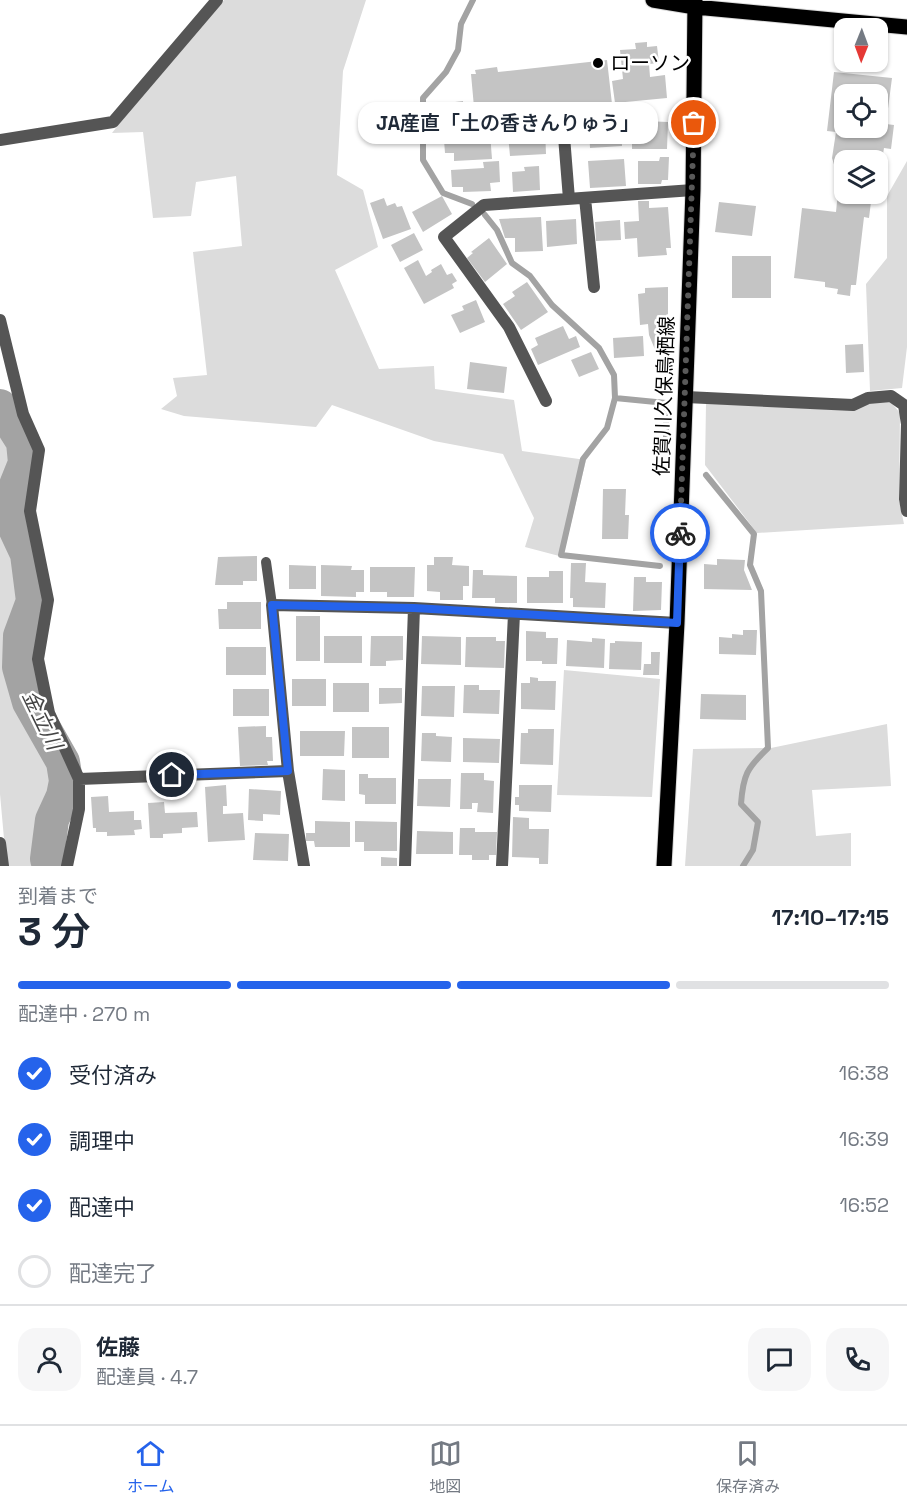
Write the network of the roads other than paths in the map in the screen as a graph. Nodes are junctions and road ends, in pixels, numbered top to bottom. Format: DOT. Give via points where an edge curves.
graph roads {
  1 [pos="218,0"];
  2 [pos="654,0"];
  3 [pos="695,3"];
  4 [pos="907,27"];
  5 [pos="563,124"];
  6 [pos="0,140"];
  7 [pos="693,190"];
  8 [pos="585,198"];
  9 [pos="569,199"];
  10 [pos="594,287"];
  11 [pos="0,320"];
  12 [pos="686,397"];
  13 [pos="546,401"];
  14 [pos="907,511"];
  15 [pos="266,562"];
  16 [pos="272,605"];
  17 [pos="414,608"];
  18 [pos="514,614"];
  19 [pos="677,623"];
  20 [pos="288,771"];
  21 [pos="80,779"];
  22 [pos="0,843"];
  23 [pos="3,866"];
  24 [pos="67,866"];
  25 [pos="304,866"];
  26 [pos="405,866"];
  27 [pos="502,866"];
  28 [pos="664,866"];
  1 -- 6 [label="street" via="112,122"];
  2 -- 3 [label="main road"];
  3 -- 4 [label="main road"];
  3 -- 7 [label="main road, 佐賀川久保鳥栖線"];
  5 -- 9 [label="street"];
  7 -- 8 [label="street"];
  7 -- 12 [label="main road, 佐賀川久保鳥栖線"];
  8 -- 9 [label="street"];
  8 -- 10 [label="street"];
  9 -- 13 [label="street" via="484,205 444,237 508,327"];
  11 -- 21 [label="street" via="23,414 39,450 30,511 48,600 38,658 49,713"];
  12 -- 14 [label="street" via="853,405 868,398 891,396 904,405 907,424"];
  12 -- 19 [label="main road, 佐賀川久保鳥栖線"];
  15 -- 16 [label="lane"];
  16 -- 17 [label="street"];
  16 -- 20 [label="street"];
  17 -- 18 [label="street"];
  17 -- 26 [label="street"];
  18 -- 19 [label="street"];
  18 -- 27 [label="street"];
  19 -- 28 [label="main road, 佐賀川久保鳥栖線"];
  20 -- 21 [label="street"];
  20 -- 25 [label="street"];
  21 -- 24 [label="street" via="79,808"];
  22 -- 23 [label="street"];
}
